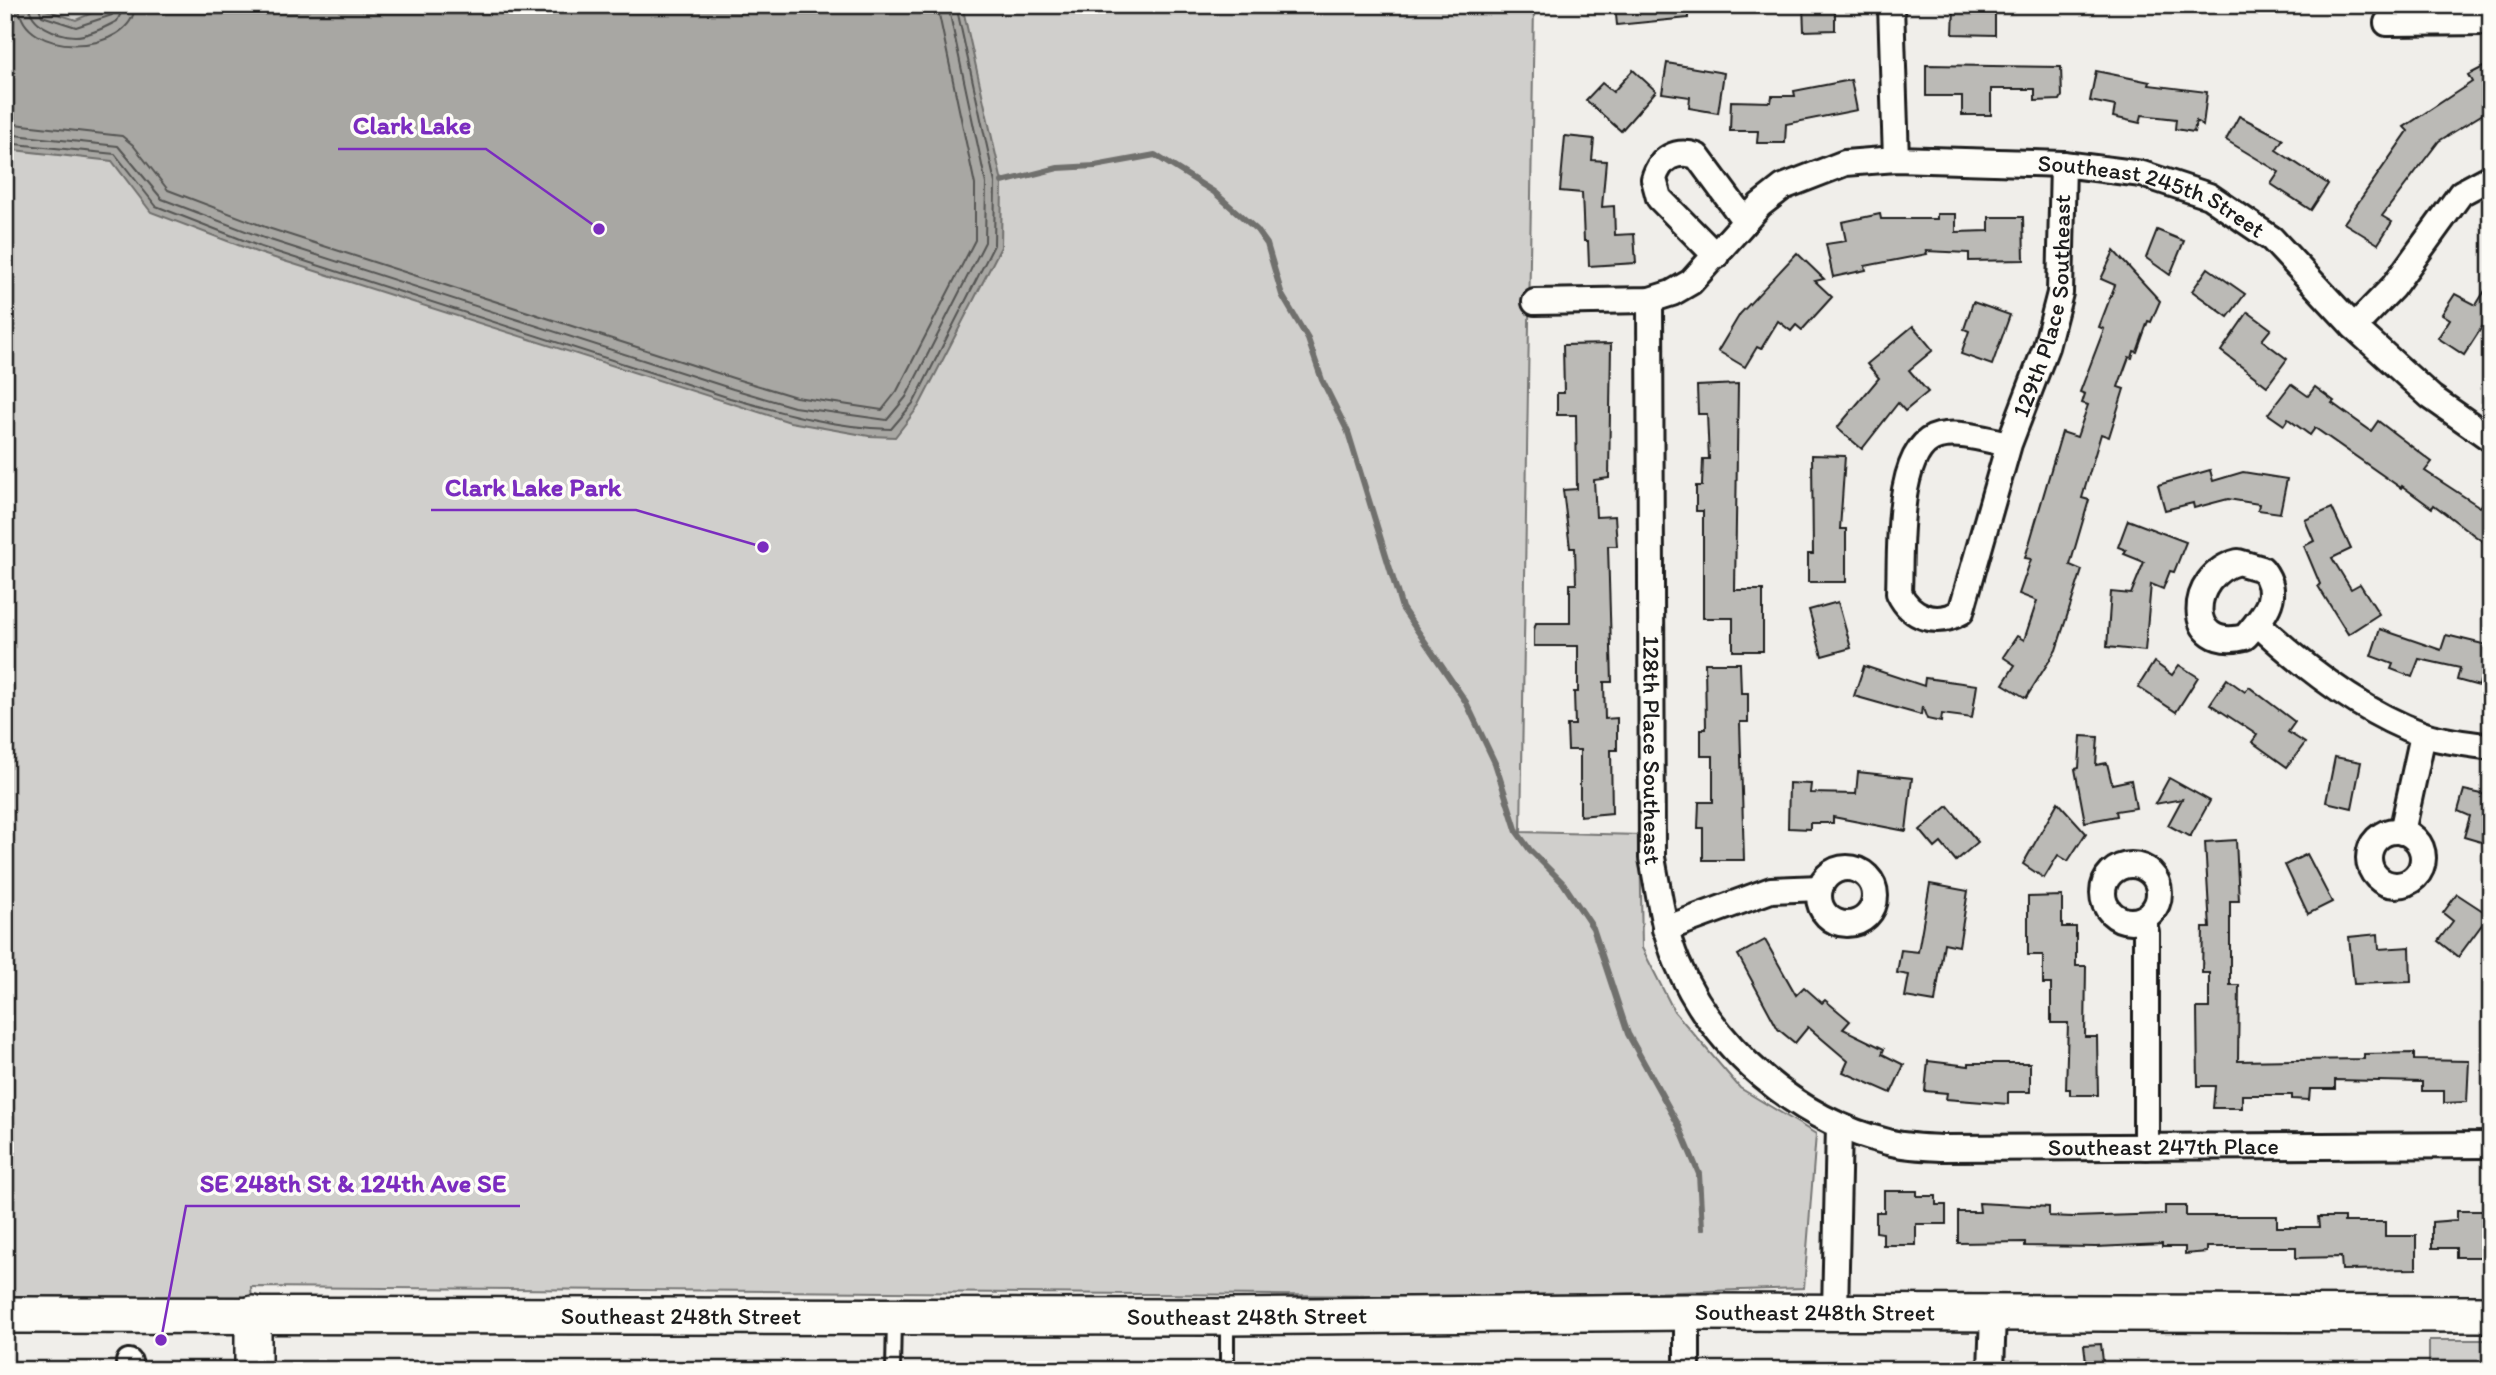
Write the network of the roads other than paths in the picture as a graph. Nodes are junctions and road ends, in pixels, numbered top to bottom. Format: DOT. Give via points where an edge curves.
graph roads {
  1 [pos="1891,5"];
  2 [pos="2491,22"];
  3 [pos="2387,23"];
  4 [pos="1896,159"];
  5 [pos="2063,164"];
  6 [pos="2491,177"];
  7 [pos="1745,221"];
  8 [pos="1716,256"];
  9 [pos="1650,300"];
  10 [pos="1535,302"];
  11 [pos="2354,327"];
  12 [pos="2491,439"];
  13 [pos="2008,444"];
  14 [pos="2257,623"];
  15 [pos="2423,735"];
  16 [pos="2491,747"];
  17 [pos="2402,832"];
  18 [pos="1820,888"];
  19 [pos="2143,919"];
  20 [pos="1665,929"];
  21 [pos="1839,1126"];
  22 [pos="2491,1145"];
  23 [pos="2146,1147"];
  24 [pos="1687,1312"];
  25 [pos="1835,1312"];
  26 [pos="253,1314"];
  27 [pos="1993,1314"];
  28 [pos="2491,1314"];
  29 [pos="5,1315"];
  30 [pos="894,1317"];
  31 [pos="1227,1317"];
  32 [pos="253,1370"];
  33 [pos="893,1370"];
  34 [pos="1227,1370"];
  35 [pos="1687,1370"];
  36 [pos="1991,1370"];
  1 -- 4 [label="street"];
  2 -- 3 [label="street"];
  4 -- 5 [label="street, Southeast 245th Street"];
  4 -- 7 [label="street, Southeast 245th Street" via="1845,163 1806,176 1783,187"];
  5 -- 11 [label="street, Southeast 245th Street" via="2142,174 2208,196 2272,239"];
  5 -- 13 [label="street, 129th Place Southeast" via="2060,293 2046,347"];
  6 -- 11 [label="street" via="2461,193 2393,287"];
  7 -- 8 [label="street, Southeast 245th Street"];
  7 -- 8 [label="street" via="1697,156 1679,153 1663,161 1654,179 1659,198"];
  8 -- 9 [label="street, Southeast 245th Street" via="1691,282"];
  9 -- 10 [label="street, Southeast 245th Street"];
  9 -- 20 [label="street, 128th Place Southeast" via="1652,858"];
  11 -- 12 [label="street, Southeast 245th Street" via="2431,397"];
  13 -- 13 [label="street, 129th Place Southeast" via="1940,435 1923,443 1912,462 1904,492 1899,593 1921,616 1943,620 1961,612"];
  14 -- 15 [label="street" via="2296,660 2380,714"];
  15 -- 16 [label="street"];
  15 -- 17 [label="street"];
  18 -- 20 [label="street" via="1771,890"];
  19 -- 23 [label="street"];
  20 -- 21 [label="street, 128th Place Southeast" via="1703,1010 1744,1059 1788,1096"];
  21 -- 23 [label="street, Southeast 247th Place" via="1889,1143 1941,1148"];
  21 -- 25 [label="street"];
  22 -- 23 [label="street, Southeast 247th Place"];
  24 -- 25 [label="street, Southeast 248th Street"];
  24 -- 31 [label="street, Southeast 248th Street"];
  24 -- 35 [label="street"];
  25 -- 27 [label="street, Southeast 248th Street"];
  26 -- 29 [label="street, Southeast 248th Street"];
  26 -- 30 [label="street, Southeast 248th Street"];
  26 -- 32 [label="street"];
  27 -- 28 [label="street, Southeast 248th Street"];
  27 -- 36 [label="street"];
  30 -- 31 [label="street, Southeast 248th Street"];
  30 -- 33 [label="lane"];
  31 -- 34 [label="lane"];
}
